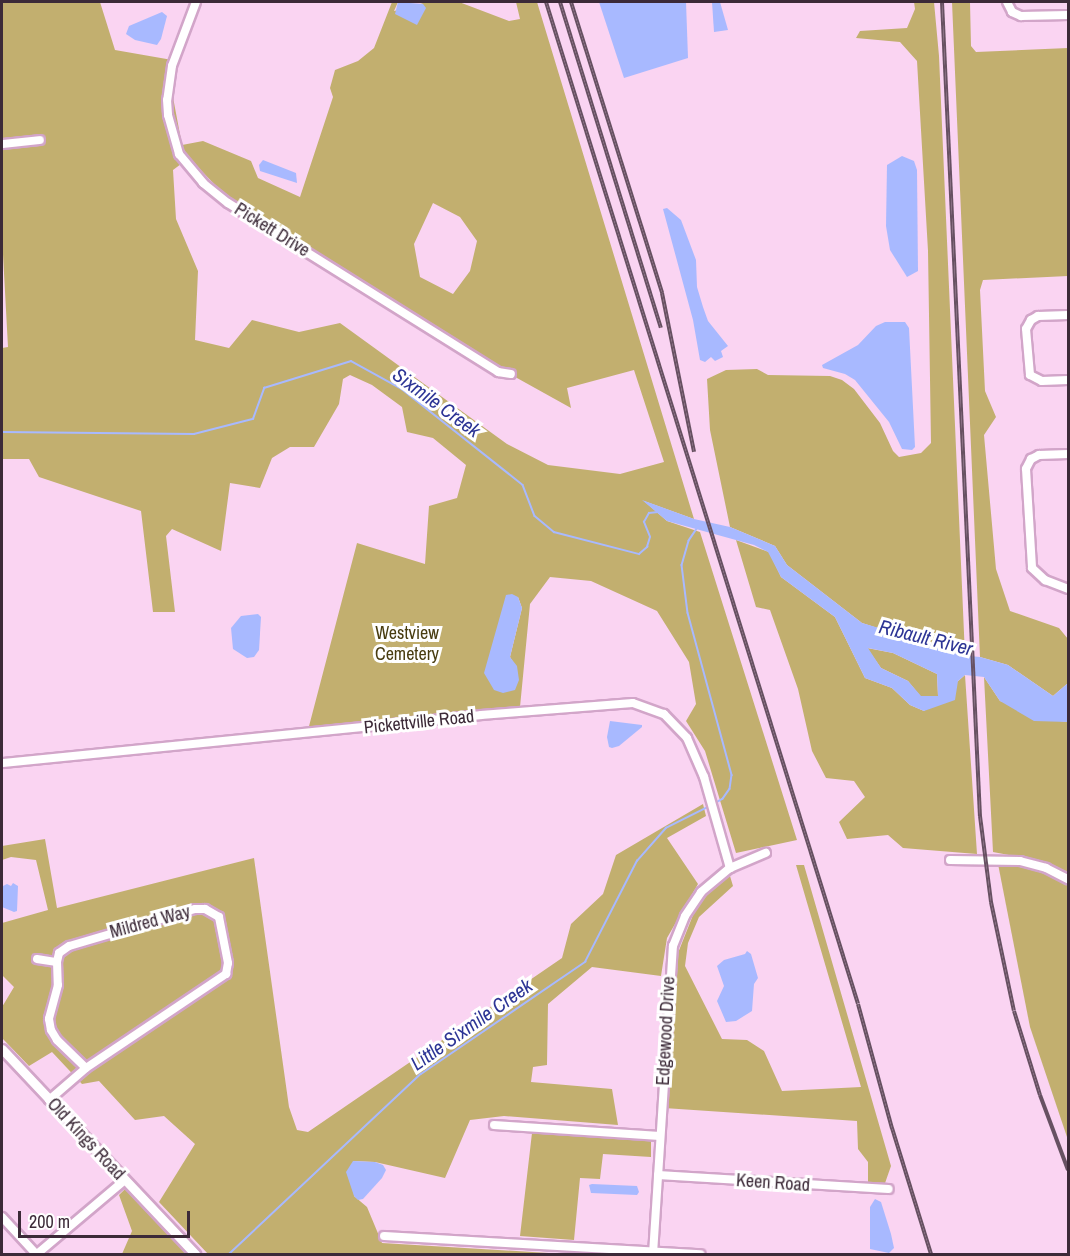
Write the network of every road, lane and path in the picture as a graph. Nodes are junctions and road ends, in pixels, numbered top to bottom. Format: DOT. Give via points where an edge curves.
graph roads {
  1 [pos="196,2"];
  2 [pos="1007,2"];
  3 [pos="1068,15"];
  4 [pos="40,140"];
  5 [pos="2,144"];
  6 [pos="1068,315"];
  7 [pos="511,374"];
  8 [pos="1068,380"];
  9 [pos="1068,454"];
  10 [pos="1068,589"];
  11 [pos="2,763"];
  12 [pos="766,853"];
  13 [pos="950,860"];
  14 [pos="730,868"];
  15 [pos="1068,879"];
  16 [pos="37,958"];
  17 [pos="57,962"];
  18 [pos="2,1049"];
  19 [pos="87,1068"];
  20 [pos="50,1100"];
  21 [pos="494,1125"];
  22 [pos="660,1136"];
  23 [pos="658,1175"];
  24 [pos="125,1180"];
  25 [pos="889,1189"];
  26 [pos="2,1217"];
  27 [pos="384,1236"];
  28 [pos="653,1253"];
  29 [pos="37,1254"];
  30 [pos="195,1254"];
  31 [pos="700,1254"];
  1 -- 7 [label="street, Pickett Drive" via="172,66 167,100 179,154 203,183 228,203 488,366"];
  2 -- 3 [label="street" via="1012,12 1021,16"];
  4 -- 5 [label="street"];
  6 -- 8 [label="street" via="1038,316 1026,328 1028,371 1042,381"];
  9 -- 10 [label="street" via="1039,455 1031,459 1026,469 1030,563 1045,580"];
  11 -- 14 [label="street, Pickettville Road" via="633,703 664,714 687,738 704,777"];
  12 -- 14 [label="street, Edgewood Drive"];
  13 -- 15 [label="street" via="1020,861"];
  14 -- 22 [label="street, Edgewood Drive" via="692,904 673,946"];
  16 -- 17 [label="street"];
  17 -- 19 [label="street" via="58,985 49,1019 51,1030"];
  17 -- 19 [label="street, Mildred Way" via="59,954 69,946 195,909 205,909 219,917 228,963 226,974"];
  18 -- 20 [label="main road, Old Kings Road"];
  19 -- 20 [label="street, Mildred Way"];
  20 -- 24 [label="main road, Old Kings Road"];
  21 -- 22 [label="street"];
  22 -- 23 [label="street, Edgewood Drive"];
  23 -- 25 [label="street, Keen Road"];
  23 -- 28 [label="street, Edgewood Drive"];
  24 -- 29 [label="street"];
  24 -- 30 [label="main road, Old Kings Road"];
  26 -- 29 [label="street"];
  27 -- 28 [label="street"];
  28 -- 31 [label="street"];
}
